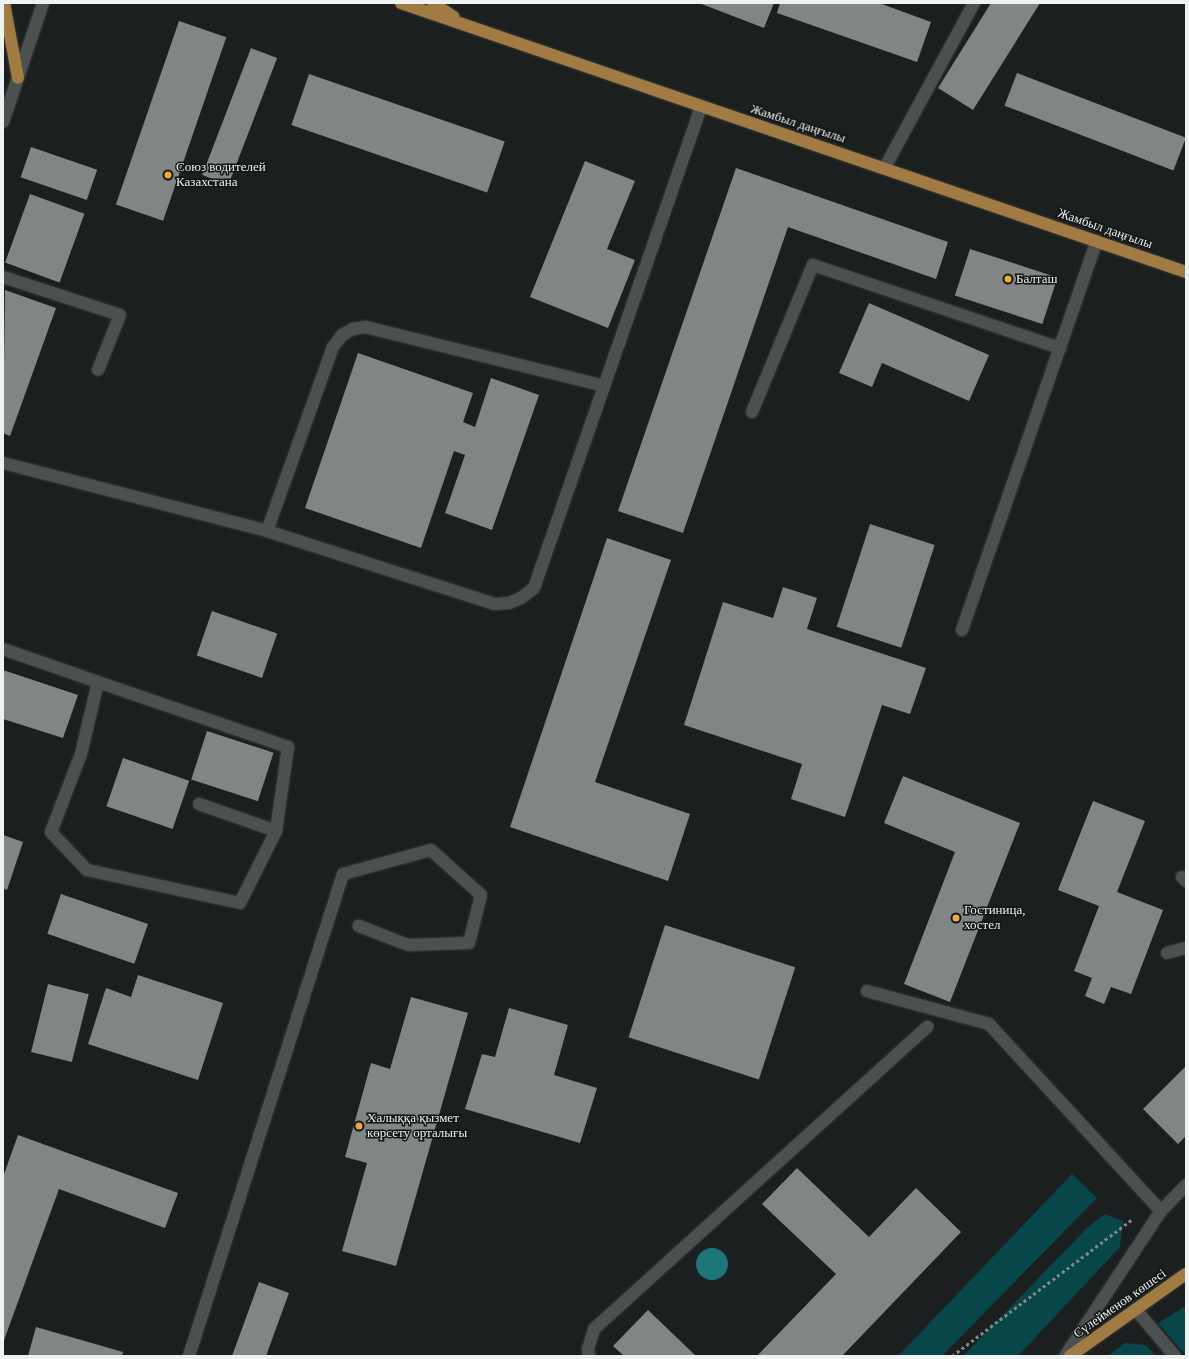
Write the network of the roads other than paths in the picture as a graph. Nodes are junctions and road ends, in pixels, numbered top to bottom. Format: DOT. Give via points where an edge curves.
graph roads {
  1 [pos="4,3"];
  2 [pos="43,3"];
  3 [pos="401,3"];
  4 [pos="433,3"];
  5 [pos="974,3"];
  6 [pos="467,26"];
  7 [pos="18,78"];
  8 [pos="701,107"];
  9 [pos="3,122"];
  10 [pos="885,167"];
  11 [pos="1097,241"];
  12 [pos="1186,272"];
  13 [pos="3,278"];
  14 [pos="1060,348"];
  15 [pos="98,370"];
  16 [pos="604,386"];
  17 [pos="752,412"];
  18 [pos="3,463"];
  19 [pos="267,531"];
  20 [pos="962,630"];
  21 [pos="3,649"];
  22 [pos="98,682"];
  23 [pos="199,804"];
  24 [pos="276,831"];
  25 [pos="359,926"];
  26 [pos="1186,948"];
  27 [pos="1168,953"];
  28 [pos="867,991"];
  29 [pos="927,1026"];
  30 [pos="1186,1185"];
  31 [pos="1156,1207"];
  32 [pos="1186,1274"];
  33 [pos="1136,1310"];
  34 [pos="189,1356"];
  35 [pos="589,1356"];
  36 [pos="1064,1356"];
  37 [pos="1070,1356"];
  38 [pos="1175,1356"];
  1 -- 7 [label="main road"];
  2 -- 7 [label="street"];
  3 -- 6 [label="main road, Жамбыл даңғылы"];
  4 -- 6 [label="main road"];
  5 -- 10 [label="street"];
  6 -- 8 [label="main road, Жамбыл даңғылы"];
  7 -- 9 [label="street"];
  8 -- 10 [label="main road, Жамбыл даңғылы"];
  8 -- 16 [label="street"];
  10 -- 11 [label="main road, Жамбыл даңғылы"];
  11 -- 12 [label="main road, Жамбыл даңғылы"];
  11 -- 14 [label="street"];
  13 -- 15 [label="street" via="120,314"];
  14 -- 17 [label="street" via="813,265"];
  14 -- 20 [label="street"];
  16 -- 19 [label="street" via="366,327 353,329 342,335 333,347"];
  16 -- 19 [label="street" via="534,588 521,598 509,603 495,604"];
  18 -- 19 [label="street"];
  21 -- 22 [label="street"];
  22 -- 24 [label="street" via="288,747"];
  22 -- 24 [label="street" via="81,754 51,832 87,870 240,903"];
  23 -- 24 [label="street"];
  25 -- 34 [label="street" via="408,945 469,943 481,895 432,850 343,874"];
  26 -- 27 [label="street"];
  28 -- 31 [label="street" via="989,1024"];
  29 -- 35 [label="street" via="594,1329 588,1349"];
  30 -- 31 [label="street"];
  31 -- 36 [label="street"];
  32 -- 33 [label="main road, Сүлейменов көшесі"];
  33 -- 37 [label="main road, Сүлейменов көшесі"];
  33 -- 38 [label="street"];
}
